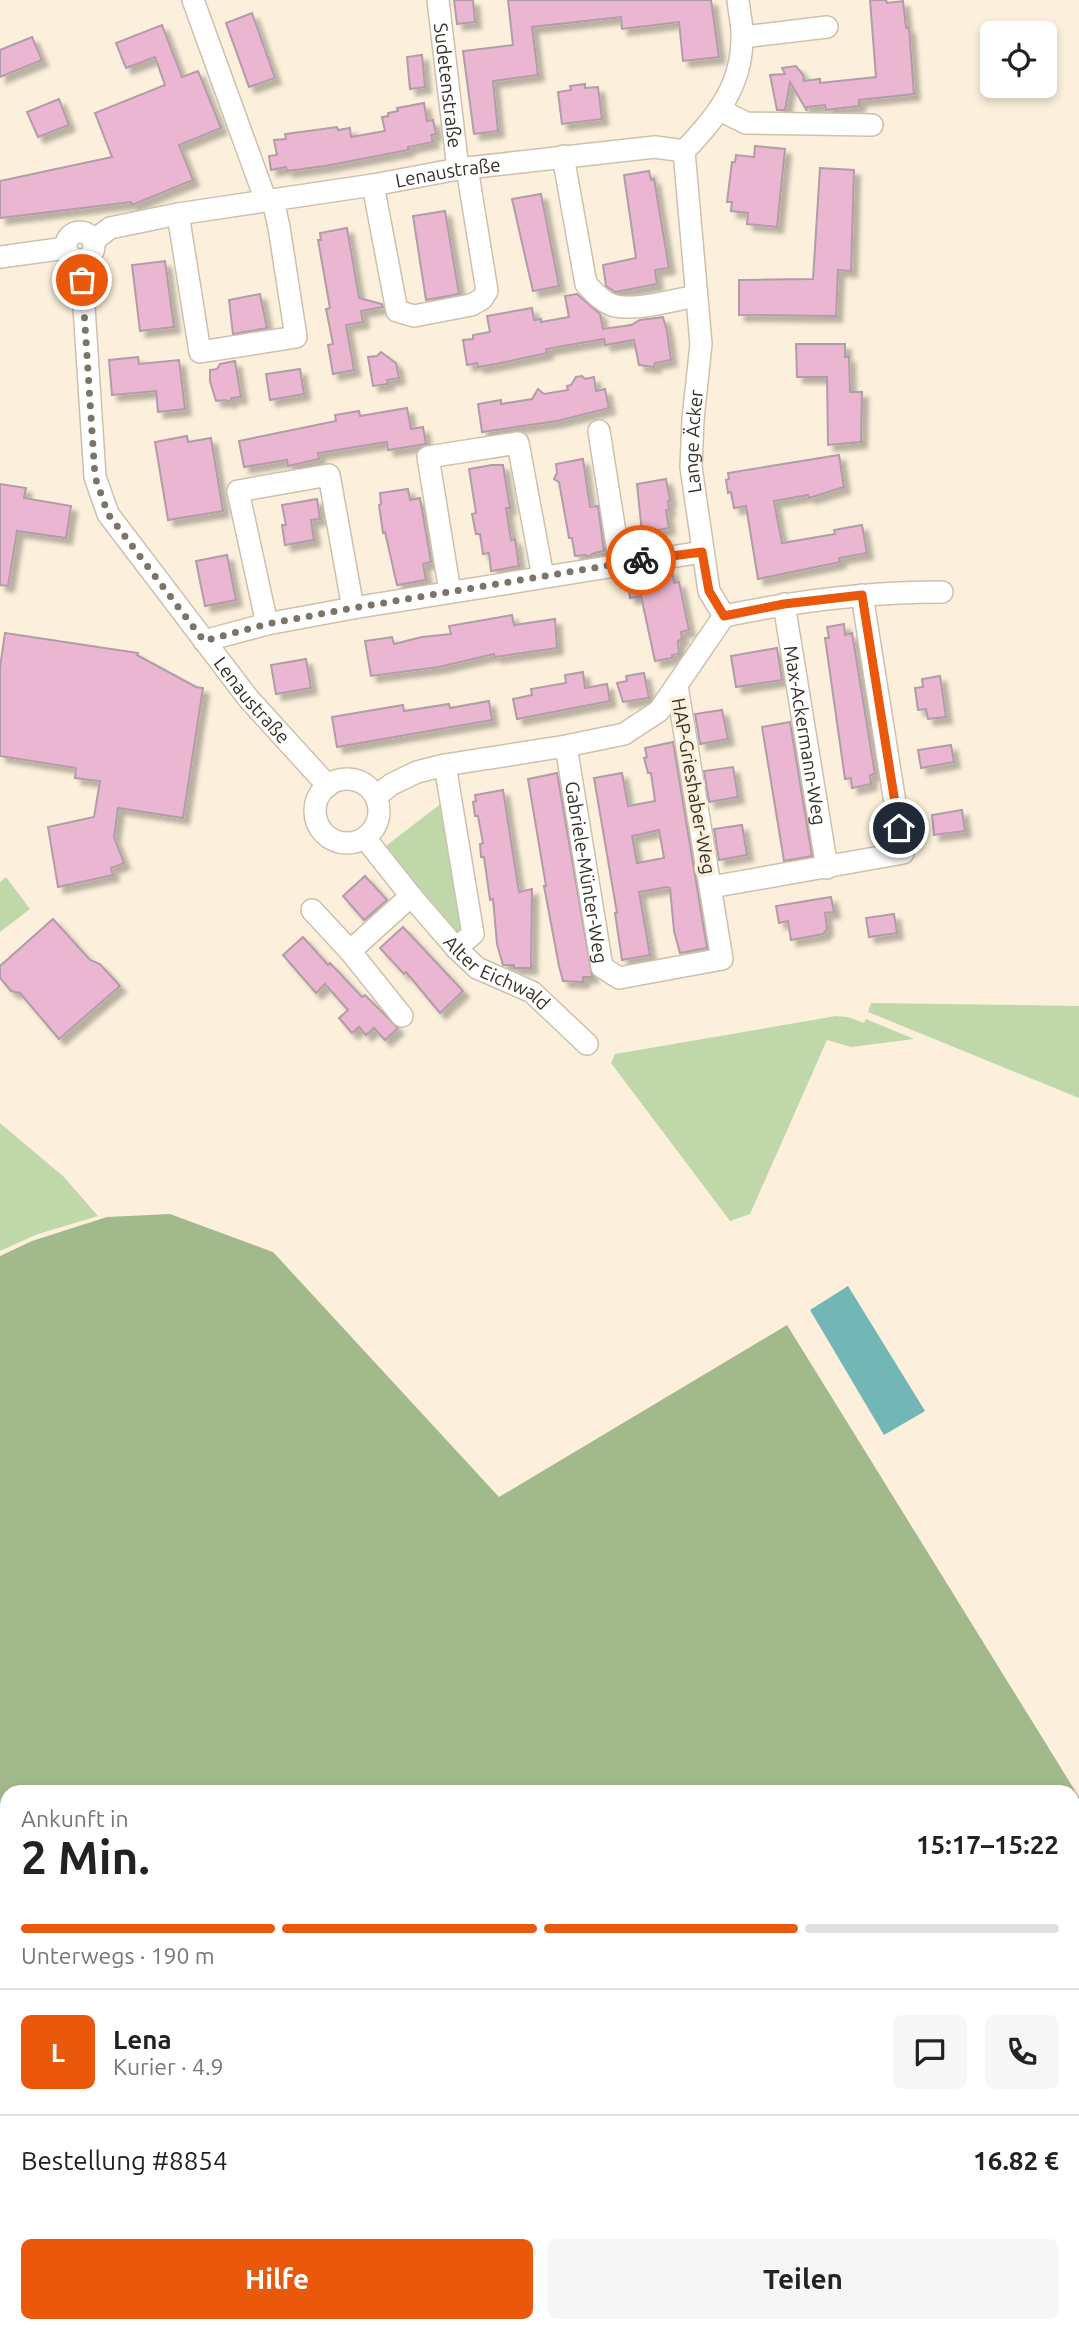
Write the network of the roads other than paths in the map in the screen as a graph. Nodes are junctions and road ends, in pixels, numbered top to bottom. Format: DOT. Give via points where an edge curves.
graph roads {
  1 [pos="193,0"];
  2 [pos="438,0"];
  3 [pos="738,0"];
  4 [pos="827,27"];
  5 [pos="743,37"];
  6 [pos="720,110"];
  7 [pos="872,125"];
  8 [pos="684,151"];
  9 [pos="563,156"];
  10 [pos="462,168"];
  11 [pos="373,185"];
  12 [pos="269,201"];
  13 [pos="178,214"];
  14 [pos="73,254"];
  15 [pos="0,257"];
  16 [pos="696,296"];
  17 [pos="599,430"];
  18 [pos="702,552"];
  19 [pos="620,564"];
  20 [pos="543,577"];
  21 [pos="450,592"];
  22 [pos="942,592"];
  23 [pos="862,595"];
  24 [pos="784,604"];
  25 [pos="353,608"];
  26 [pos="724,616"];
  27 [pos="267,624"];
  28 [pos="204,641"];
  29 [pos="677,686"];
  30 [pos="566,746"];
  31 [pos="445,765"];
  32 [pos="328,786"];
  33 [pos="376,796"];
  34 [pos="365,838"];
  35 [pos="827,868"];
  36 [pos="711,887"];
  37 [pos="411,896"];
  38 [pos="312,910"];
  39 [pos="456,948"];
  40 [pos="350,951"];
  41 [pos="402,1016"];
  42 [pos="587,1044"];
  1 -- 12 [label="street"];
  2 -- 10 [label="street, Sudetenstraße"];
  3 -- 5 [label="street"];
  4 -- 5 [label="street"];
  5 -- 6 [label="street" via="738,75"];
  6 -- 7 [label="street" via="746,124"];
  6 -- 8 [label="street"];
  8 -- 9 [label="street, Lenaustraße" via="655,147"];
  8 -- 16 [label="street, Lange Äcker"];
  9 -- 10 [label="street, Lenaustraße"];
  9 -- 16 [label="street" via="586,284 600,299 625,307"];
  10 -- 11 [label="street, Lenaustraße"];
  10 -- 11 [label="street, Sudetenstraße" via="487,291 471,305 414,316 397,311"];
  11 -- 12 [label="street, Lenaustraße"];
  12 -- 13 [label="street, Lenaustraße"];
  12 -- 13 [label="street" via="279,227 296,337 200,352"];
  13 -- 14 [label="street, Lenaustraße" via="110,228 93,241 92,253"];
  14 -- 15 [label="street"];
  14 -- 28 [label="street, Lenaustraße" via="95,477 108,514"];
  16 -- 18 [label="street, Lange Äcker" via="701,344 691,467"];
  17 -- 19 [label="street"];
  18 -- 19 [label="street"];
  18 -- 26 [label="street, Lange Äcker" via="709,591"];
  19 -- 20 [label="street"];
  20 -- 21 [label="street"];
  20 -- 21 [label="street" via="518,443 428,457"];
  21 -- 25 [label="street"];
  22 -- 23 [label="street"];
  23 -- 24 [label="street"];
  23 -- 35 [label="street" via="903,853"];
  24 -- 26 [label="street"];
  24 -- 35 [label="street, Max-Ackermann-Weg"];
  25 -- 27 [label="street"];
  25 -- 27 [label="street" via="329,475 238,491"];
  26 -- 29 [label="street"];
  27 -- 28 [label="street"];
  28 -- 32 [label="street, Lenaustraße" via="281,737"];
  29 -- 30 [label="street" via="659,711 624,734"];
  29 -- 36 [label="street, HAP-Grieshaber-Weg"];
  30 -- 31 [label="street"];
  30 -- 36 [label="street, Gabriele-Münter-Weg" via="602,967 619,978 722,959"];
  31 -- 33 [label="street" via="416,772"];
  31 -- 39 [label="street" via="473,934"];
  32 -- 33 [label="street" via="342,780 358,781"];
  32 -- 34 [label="street" via="316,811 322,831 341,842"];
  33 -- 34 [label="street" via="377,824"];
  34 -- 37 [label="street, Alter Eichwald"];
  35 -- 36 [label="street"];
  37 -- 39 [label="street, Alter Eichwald"];
  37 -- 40 [label="street"];
  38 -- 40 [label="street"];
  39 -- 42 [label="street, Alter Eichwald" via="477,968 532,992"];
  40 -- 41 [label="street"];
}
